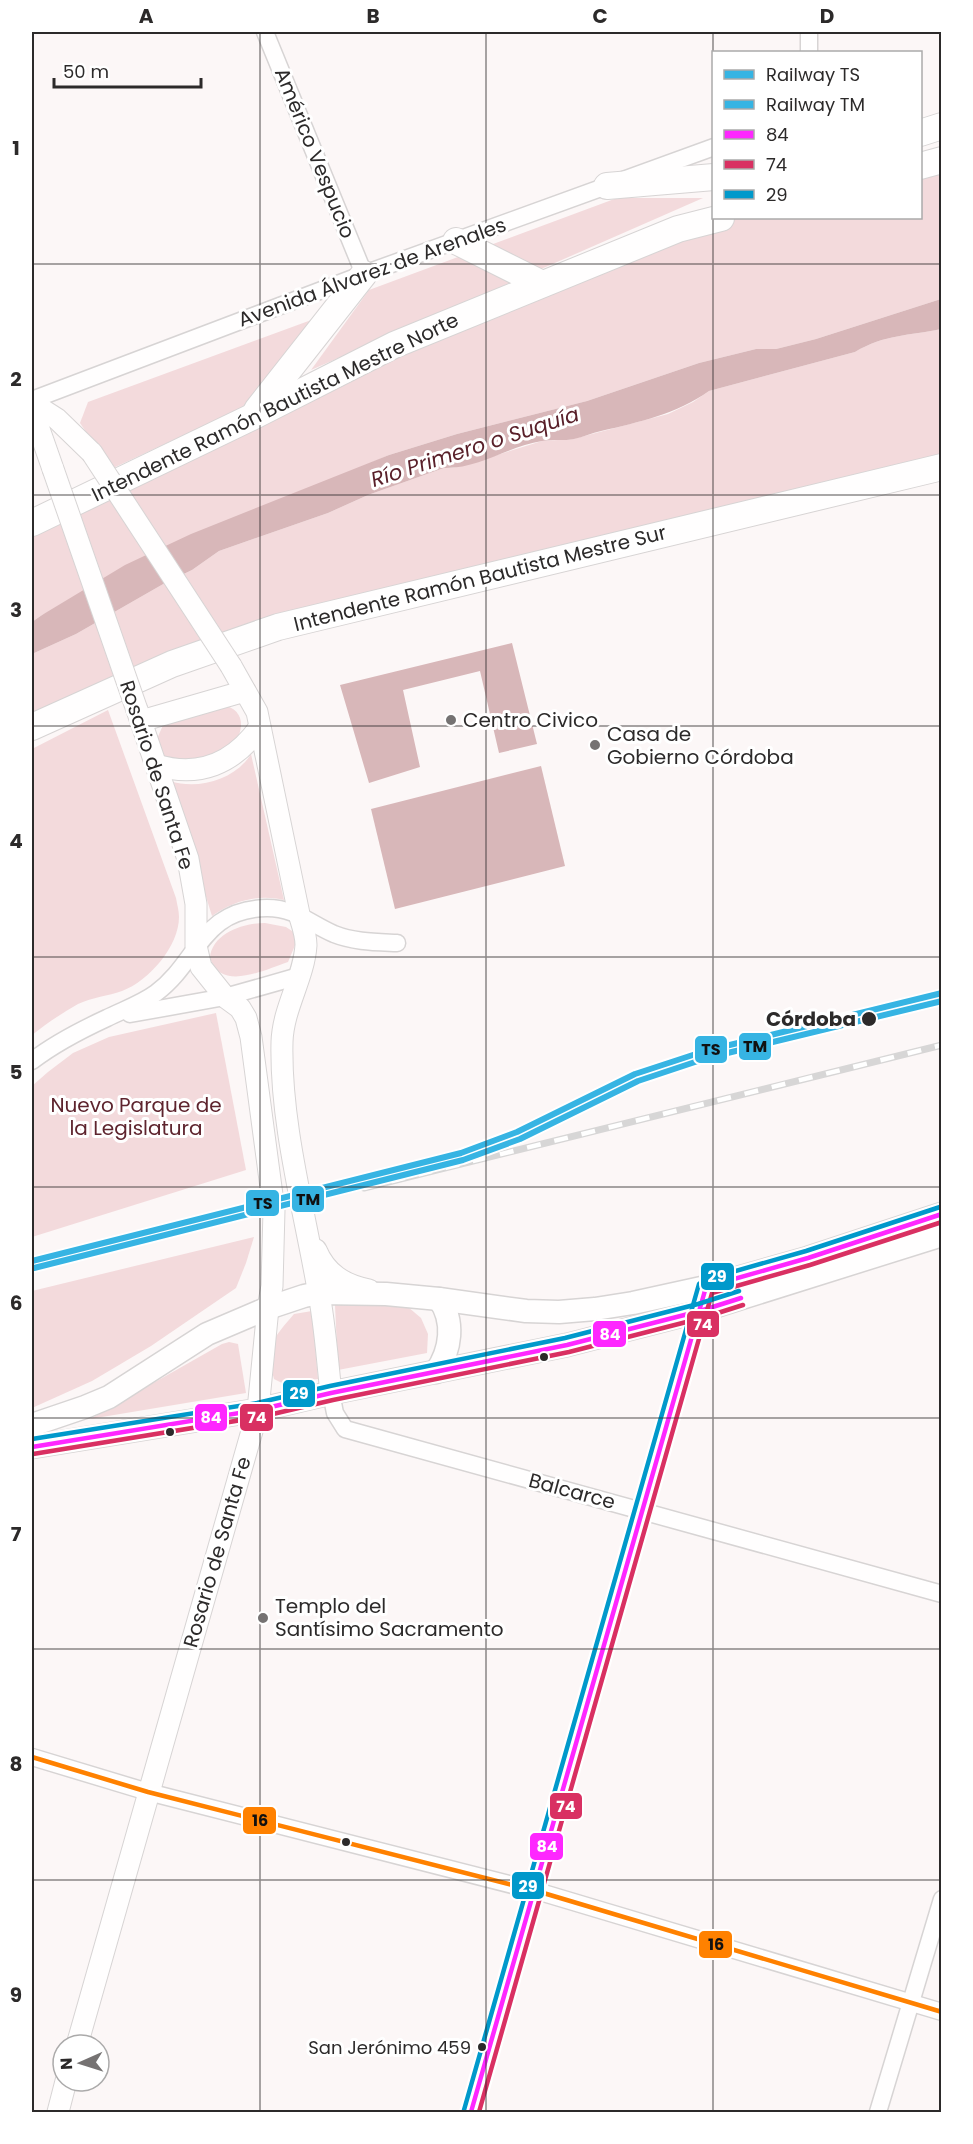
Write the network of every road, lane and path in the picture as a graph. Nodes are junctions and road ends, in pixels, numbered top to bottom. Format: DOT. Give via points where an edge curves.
graph roads {
  1 [pos="265,32"];
  2 [pos="809,32"];
  3 [pos="808,51"];
  4 [pos="942,126"];
  5 [pos="922,133"];
  6 [pos="712,148"];
  7 [pos="942,160"];
  8 [pos="922,166"];
  9 [pos="712,177"];
  10 [pos="607,186"];
  11 [pos="712,212"];
  12 [pos="717,219"];
  13 [pos="678,229"];
  14 [pos="456,241"];
  15 [pos="364,274"];
  16 [pos="542,284"];
  17 [pos="32,401"];
  18 [pos="32,409"];
  19 [pos="252,417"];
  20 [pos="942,467"];
  21 [pos="32,523"];
  22 [pos="245,691"];
  23 [pos="139,715"];
  24 [pos="32,728"];
  25 [pos="259,729"];
  26 [pos="156,765"];
  27 [pos="299,914"];
  28 [pos="397,943"];
  29 [pos="196,946"];
  30 [pos="299,976"];
  31 [pos="225,997"];
  32 [pos="105,1018"];
  33 [pos="32,1061"];
  34 [pos="942,1214"];
  35 [pos="307,1230"];
  36 [pos="942,1235"];
  37 [pos="706,1287"];
  38 [pos="319,1293"];
  39 [pos="386,1294"];
  40 [pos="439,1299"];
  41 [pos="268,1308"];
  42 [pos="700,1311"];
  43 [pos="436,1372"];
  44 [pos="331,1393"];
  45 [pos="258,1410"];
  46 [pos="32,1425"];
  47 [pos="32,1447"];
  48 [pos="643,1510"];
  49 [pos="942,1594"];
  50 [pos="32,1757"];
  51 [pos="148,1792"];
  52 [pos="534,1890"];
  53 [pos="942,1899"];
  54 [pos="911,2003"];
  55 [pos="942,2012"];
  56 [pos="79,2033"];
  57 [pos="63,2093"];
  58 [pos="58,2112"];
  59 [pos="471,2112"];
  60 [pos="879,2112"];
  1 -- 15 [label="street, Américo Vespucio"];
  2 -- 3 [label="street"];
  4 -- 5 [label="main road"];
  6 -- 10 [label="street, Avenida Álvarez de Arenales"];
  7 -- 8 [label="main road"];
  9 -- 10 [label="main road"];
  10 -- 14 [label="street, Avenida Álvarez de Arenales"];
  11 -- 13 [label="main road"];
  12 -- 13 [label="main road, Intendente Ramón Bautista Mestre Norte"];
  13 -- 16 [label="main road, Intendente Ramón Bautista Mestre Norte"];
  14 -- 15 [label="street, Avenida Álvarez de Arenales"];
  14 -- 16 [label="main road"];
  15 -- 17 [label="street, Avenida Álvarez de Arenales"];
  15 -- 19 [label="main road"];
  16 -- 19 [label="main road, Intendente Ramón Bautista Mestre Norte" via="394,345"];
  17 -- 22 [label="street, bridge" via="92,453"];
  18 -- 23 [label="street, Rosario de Santa Fe, bridge"];
  19 -- 21 [label="main road, Intendente Ramón Bautista Mestre Norte"];
  20 -- 24 [label="main road, Intendente Ramón Bautista Mestre Sur" via="278,627 172,664"];
  22 -- 23 [label="street"];
  22 -- 25 [label="street" via="257,712"];
  23 -- 26 [label="street, Rosario de Santa Fe"];
  25 -- 26 [label="street" via="237,753 218,764 186,770"];
  25 -- 27 [label="street"];
  26 -- 29 [label="street, Rosario de Santa Fe" via="188,859 196,904"];
  27 -- 28 [label="street" via="350,939"];
  27 -- 29 [label="street" via="270,908 244,910 214,926"];
  27 -- 30 [label="street" via="306,944"];
  29 -- 31 [label="street, Rosario de Santa Fe" via="201,967"];
  29 -- 32 [label="street" via="165,986 146,1000"];
  30 -- 31 [label="street"];
  30 -- 35 [label="street" via="282,1040 283,1089"];
  31 -- 32 [label="street"];
  31 -- 41 [label="street, Rosario de Santa Fe" via="246,1018 253,1048 274,1210"];
  32 -- 33 [label="street"];
  34 -- 37 [label="main road"];
  35 -- 38 [label="street"];
  35 -- 39 [label="street" via="320,1261 331,1274 357,1287"];
  36 -- 42 [label="main road"];
  37 -- 40 [label="main road" via="633,1303 559,1312"];
  37 -- 42 [label="street"];
  38 -- 39 [label="main road"];
  38 -- 41 [label="main road"];
  38 -- 44 [label="street"];
  39 -- 40 [label="main road"];
  40 -- 43 [label="main road" via="445,1307 449,1334 448,1348"];
  41 -- 45 [label="street, Rosario de Santa Fe"];
  41 -- 46 [label="main road" via="207,1334 108,1397"];
  42 -- 43 [label="main road" via="567,1345"];
  42 -- 48 [label="street"];
  43 -- 44 [label="main road"];
  44 -- 45 [label="main road"];
  44 -- 48 [label="street, Balcarce" via="338,1422 345,1430"];
  45 -- 47 [label="main road"];
  45 -- 51 [label="street, Rosario de Santa Fe"];
  48 -- 49 [label="street, Balcarce"];
  48 -- 52 [label="street"];
  50 -- 51 [label="street"];
  51 -- 52 [label="street"];
  51 -- 56 [label="street, Rosario de Santa Fe"];
  52 -- 54 [label="street"];
  52 -- 59 [label="street"];
  53 -- 54 [label="street"];
  54 -- 55 [label="street"];
  54 -- 60 [label="street"];
  57 -- 58 [label="street"];
}
